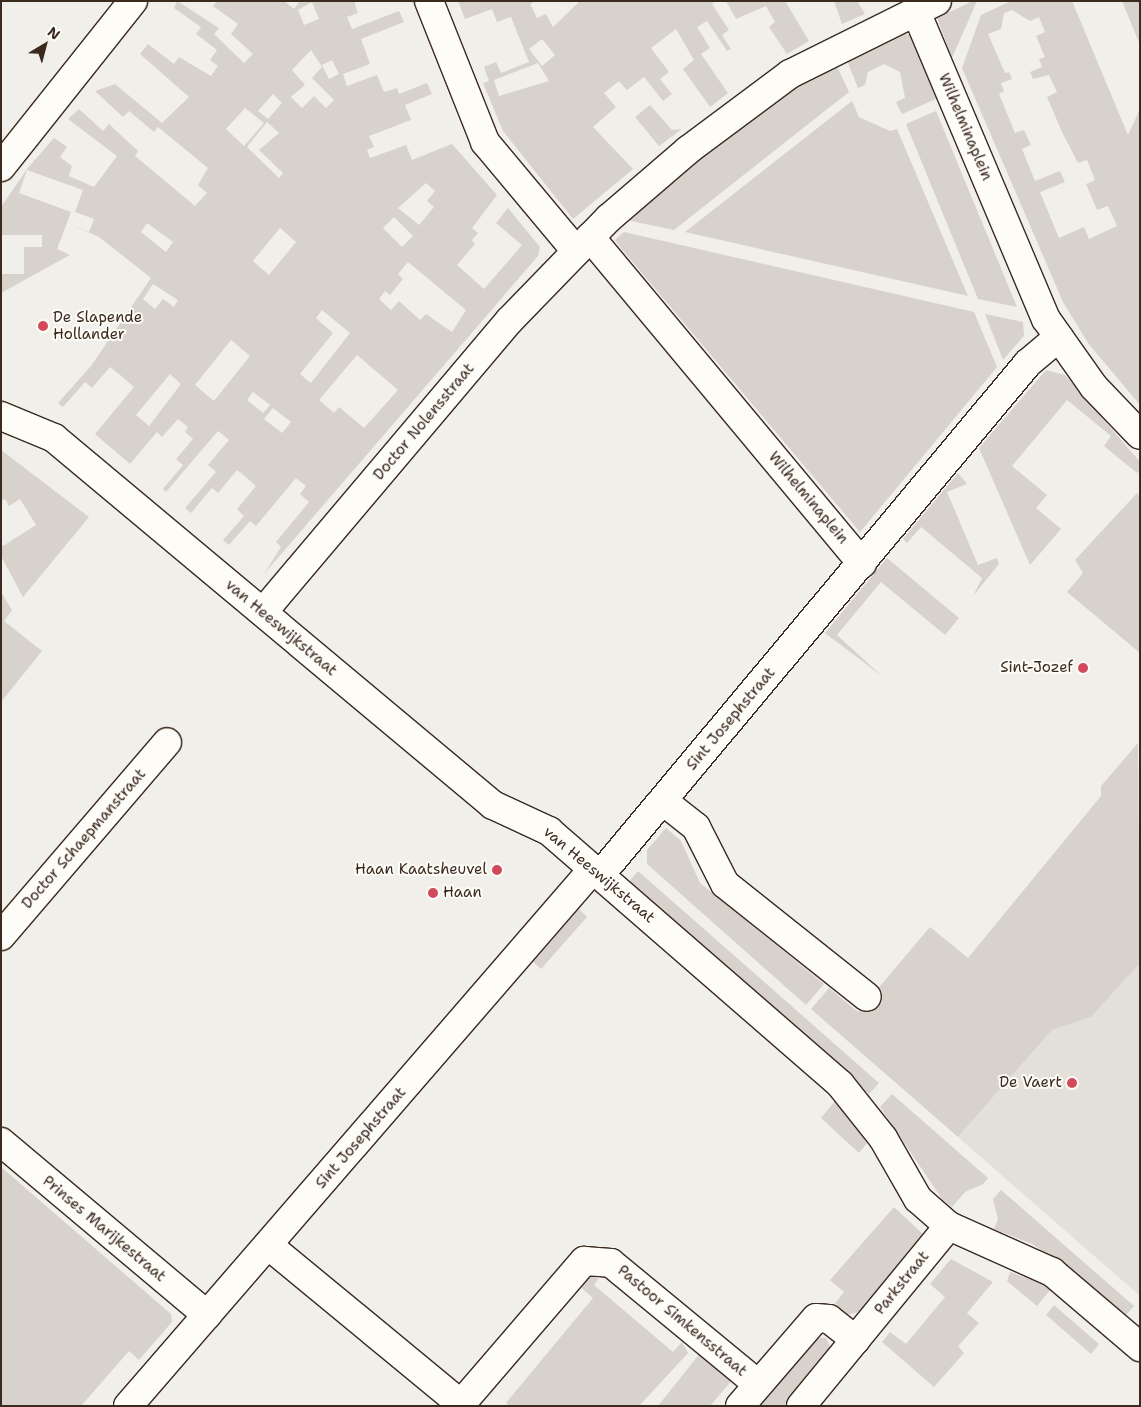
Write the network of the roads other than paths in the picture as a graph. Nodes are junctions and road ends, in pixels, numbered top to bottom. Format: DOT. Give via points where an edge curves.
graph roads {
  1 [pos="133,1"];
  2 [pos="429,1"];
  3 [pos="927,8"];
  4 [pos="1,167"];
  5 [pos="583,244"];
  6 [pos="1059,337"];
  7 [pos="1,416"];
  8 [pos="1140,435"];
  9 [pos="862,563"];
  10 [pos="263,612"];
  11 [pos="168,742"];
  12 [pos="663,801"];
  13 [pos="596,872"];
  14 [pos="1,936"];
  15 [pos="866,997"];
  16 [pos="1,1142"];
  17 [pos="949,1226"];
  18 [pos="268,1245"];
  19 [pos="207,1315"];
  20 [pos="856,1340"];
  21 [pos="1140,1347"];
  22 [pos="758,1384"];
  23 [pos="455,1404"];
  24 [pos="128,1406"];
  25 [pos="740,1406"];
  26 [pos="801,1406"];
  1 -- 4 [label="street"];
  2 -- 5 [label="street" via="485,142"];
  3 -- 5 [label="street, Wilhelminaplein" via="776,83 688,150"];
  3 -- 6 [label="street, Wilhelminaplein" via="1046,319"];
  5 -- 9 [label="street, Wilhelminaplein"];
  5 -- 10 [label="street, Doctor Nolensstraat" via="510,320"];
  6 -- 8 [label="street, Wilhelminaplein" via="1094,387"];
  6 -- 9 [label="street" via="1028,363"];
  7 -- 10 [label="street, van Heeswijkstraat" via="54,438"];
  9 -- 12 [label="street, Sint Josephstraat"];
  10 -- 13 [label="street, van Heeswijkstraat" via="493,805 540,826"];
  11 -- 14 [label="street, Doctor Schaepmanstraat"];
  12 -- 13 [label="street, Sint Josephstraat"];
  12 -- 15 [label="street" via="696,827 725,884"];
  13 -- 17 [label="street, van Heeswijkstraat" via="840,1084 883,1138 918,1199"];
  13 -- 18 [label="street, Sint Josephstraat"];
  16 -- 19 [label="street, Prinses Marijkestraat"];
  17 -- 20 [label="street, Parkstraat"];
  17 -- 21 [label="street, van Heeswijkstraat" via="1052,1272"];
  18 -- 19 [label="street, Sint Josephstraat"];
  18 -- 23 [label="street, Pastoor Simkensstraat"];
  19 -- 24 [label="street, Sint Josephstraat"];
  20 -- 22 [label="street" via="829,1319 816,1318"];
  20 -- 26 [label="street, Parkstraat"];
  22 -- 23 [label="street, Pastoor Simkensstraat" via="611,1263 584,1261"];
  22 -- 25 [label="street"];
}
